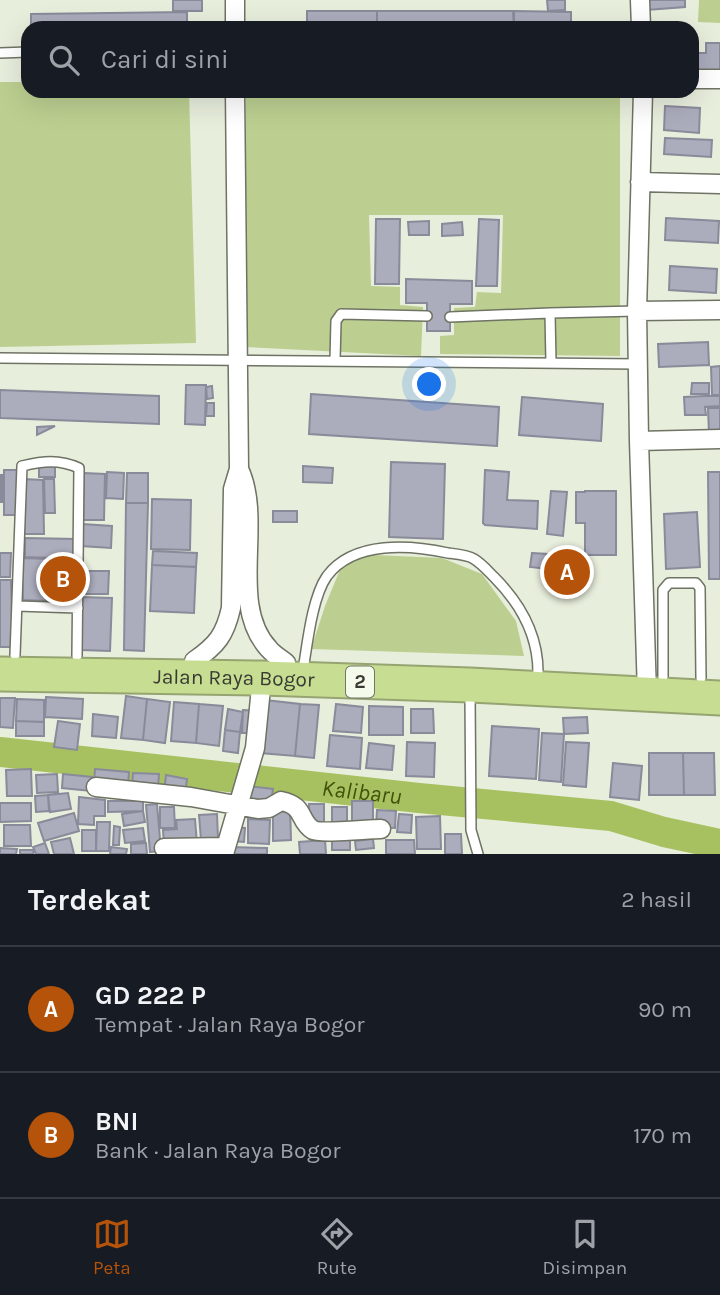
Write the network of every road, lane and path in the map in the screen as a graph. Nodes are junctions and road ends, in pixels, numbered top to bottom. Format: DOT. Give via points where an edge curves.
graph roads {
  1 [pos="235,0"];
  2 [pos="640,0"];
  3 [pos="235,21"];
  4 [pos="641,21"];
  5 [pos="21,52"];
  6 [pos="0,53"];
  7 [pos="699,79"];
  8 [pos="720,79"];
  9 [pos="235,98"];
  10 [pos="643,98"];
  11 [pos="640,182"];
  12 [pos="720,184"];
  13 [pos="720,310"];
  14 [pos="637,311"];
  15 [pos="550,313"];
  16 [pos="427,316"];
  17 [pos="450,317"];
  18 [pos="0,358"];
  19 [pos="238,359"];
  20 [pos="335,360"];
  21 [pos="551,363"];
  22 [pos="637,364"];
  23 [pos="720,439"];
  24 [pos="639,441"];
  25 [pos="17,606"];
  26 [pos="78,608"];
  27 [pos="240,608"];
  28 [pos="77,656"];
  29 [pos="5,661"];
  30 [pos="194,669"];
  31 [pos="289,671"];
  32 [pos="538,680"];
  33 [pos="470,681"];
  34 [pos="652,682"];
  35 [pos="713,685"];
  36 [pos="96,787"];
  37 [pos="242,797"];
  38 [pos="381,829"];
  39 [pos="164,848"];
  40 [pos="224,850"];
  41 [pos="478,854"];
  1 -- 3 [label="street"];
  2 -- 4 [label="street"];
  5 -- 6 [label="lane"];
  7 -- 8 [label="street"];
  9 -- 19 [label="street"];
  10 -- 11 [label="street"];
  11 -- 12 [label="street"];
  11 -- 14 [label="street"];
  13 -- 14 [label="street"];
  14 -- 15 [label="lane"];
  14 -- 22 [label="street"];
  15 -- 17 [label="lane"];
  15 -- 21 [label="lane"];
  16 -- 20 [label="lane" via="341,314"];
  18 -- 19 [label="lane"];
  19 -- 20 [label="lane"];
  19 -- 27 [label="street" via="239,469 247,490 248,514"];
  20 -- 21 [label="lane"];
  21 -- 22 [label="lane"];
  22 -- 24 [label="street"];
  23 -- 24 [label="street"];
  24 -- 34 [label="street"];
  25 -- 26 [label="lane"];
  25 -- 26 [label="lane" via="22,466 64,461 79,468"];
  25 -- 29 [label="lane"];
  26 -- 28 [label="lane"];
  27 -- 30 [label="street"];
  27 -- 31 [label="street"];
  28 -- 29 [label="highway, Jalan Raya Bogor / 2"];
  28 -- 30 [label="highway, Jalan Raya Bogor / 2"];
  29 -- 30 [label="highway, Jalan Raya Bogor / 2"];
  30 -- 31 [label="highway, Jalan Raya Bogor / 2"];
  31 -- 32 [label="highway, Jalan Raya Bogor / 2"];
  31 -- 32 [label="lane" via="326,577 348,558 396,547 428,548 473,558 505,588 520,606 538,654"];
  31 -- 33 [label="highway, Jalan Raya Bogor / 2"];
  31 -- 37 [label="street" via="255,748"];
  32 -- 33 [label="highway, Jalan Raya Bogor / 2"];
  32 -- 34 [label="highway, Jalan Raya Bogor / 2"];
  33 -- 41 [label="lane" via="471,831"];
  34 -- 35 [label="highway, Jalan Raya Bogor / 2"];
  34 -- 35 [label="lane" via="663,590 669,583 690,582 700,588"];
  36 -- 37 [label="street"];
  37 -- 38 [label="street" via="265,808 287,802 299,809 317,832"];
  37 -- 40 [label="street"];
  39 -- 40 [label="street"];
}
